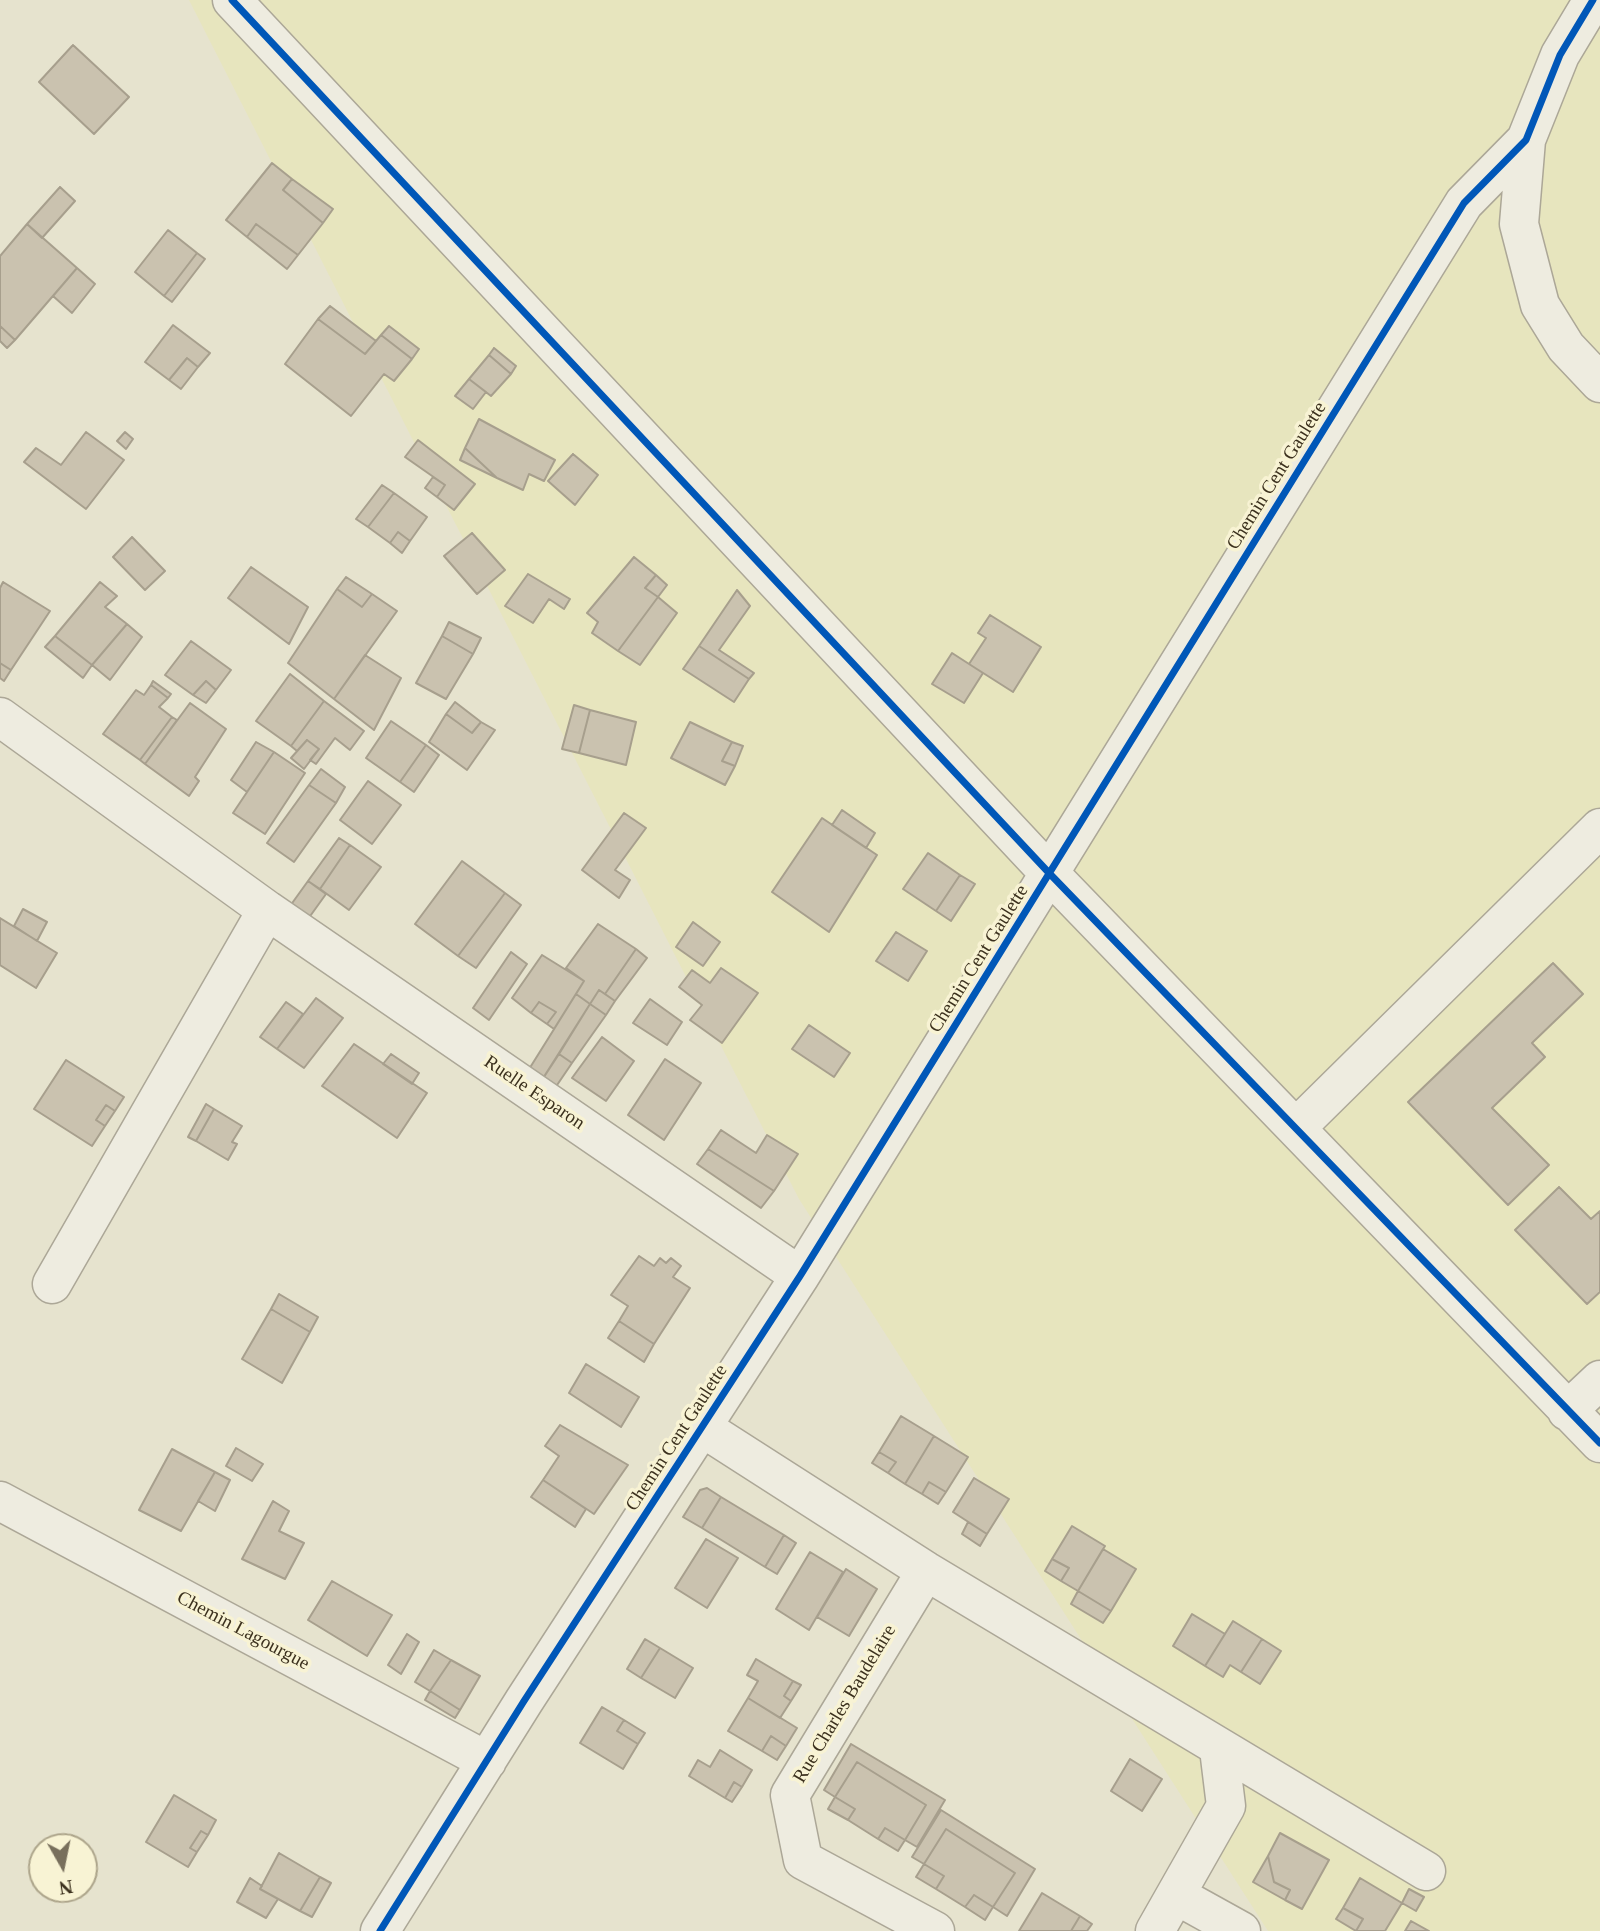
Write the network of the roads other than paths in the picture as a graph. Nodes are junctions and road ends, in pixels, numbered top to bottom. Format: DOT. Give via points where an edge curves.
graph roads {
  1 [pos="232,0"];
  2 [pos="1593,0"];
  3 [pos="1526,140"];
  4 [pos="1600,383"];
  5 [pos="0,717"];
  6 [pos="1600,828"];
  7 [pos="1050,874"];
  8 [pos="267,910"];
  9 [pos="1297,1127"];
  10 [pos="800,1276"];
  11 [pos="52,1284"];
  12 [pos="1600,1380"];
  13 [pos="1567,1411"];
  14 [pos="703,1428"];
  15 [pos="1600,1443"];
  16 [pos="0,1501"];
  17 [pos="926,1571"];
  18 [pos="1219,1749"];
  19 [pos="487,1761"];
  20 [pos="1426,1871"];
  21 [pos="1175,1895"];
  22 [pos="380,1931"];
  23 [pos="935,1931"];
  24 [pos="1155,1931"];
  25 [pos="1241,1931"];
  1 -- 7 [label="street"];
  2 -- 3 [label="street, Chemin Cent Gaulette" via="1560,55"];
  3 -- 4 [label="street" via="1519,224 1540,305 1566,347"];
  3 -- 7 [label="street, Chemin Cent Gaulette" via="1464,203"];
  5 -- 8 [label="street, Ruelle Esparon"];
  6 -- 9 [label="street"];
  7 -- 9 [label="street"];
  7 -- 10 [label="street, Chemin Cent Gaulette"];
  8 -- 10 [label="street, Ruelle Esparon"];
  8 -- 11 [label="street"];
  9 -- 13 [label="street"];
  10 -- 14 [label="street, Chemin Cent Gaulette"];
  12 -- 13 [label="street"];
  13 -- 15 [label="street"];
  14 -- 17 [label="street"];
  14 -- 19 [label="street, Chemin Cent Gaulette"];
  16 -- 19 [label="street, Chemin Lagourgue"];
  17 -- 18 [label="street"];
  17 -- 23 [label="street, Rue Charles Baudelaire" via="790,1795 803,1860"];
  18 -- 20 [label="street"];
  18 -- 21 [label="street" via="1226,1806"];
  19 -- 22 [label="street, Chemin Cent Gaulette"];
  21 -- 24 [label="street"];
  21 -- 25 [label="street"];
}
